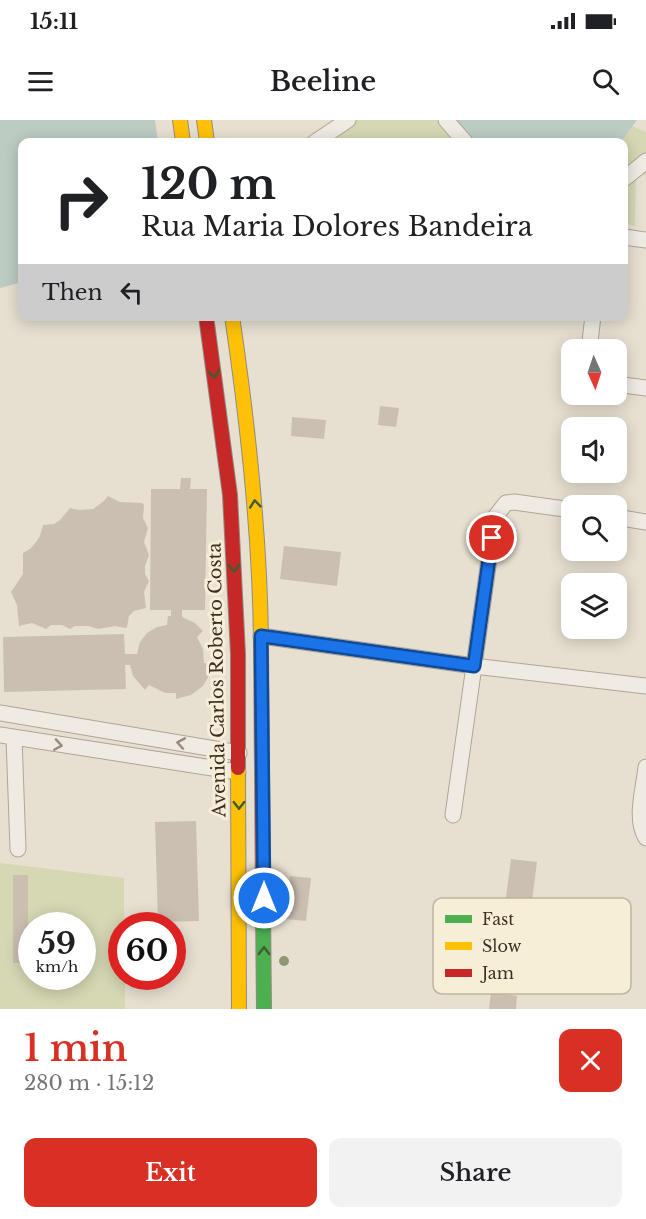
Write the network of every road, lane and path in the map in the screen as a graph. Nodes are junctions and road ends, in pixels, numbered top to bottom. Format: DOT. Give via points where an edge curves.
graph roads {
  1 [pos="180,120"];
  2 [pos="204,120"];
  3 [pos="216,120"];
  4 [pos="348,120"];
  5 [pos="446,120"];
  6 [pos="182,138"];
  7 [pos="206,138"];
  8 [pos="218,138"];
  9 [pos="321,138"];
  10 [pos="462,138"];
  11 [pos="646,161"];
  12 [pos="628,176"];
  13 [pos="628,238"];
  14 [pos="646,240"];
  15 [pos="207,321"];
  16 [pos="233,321"];
  17 [pos="592,321"];
  18 [pos="590,339"];
  19 [pos="627,385"];
  20 [pos="646,388"];
  21 [pos="561,508"];
  22 [pos="627,519"];
  23 [pos="646,522"];
  24 [pos="261,636"];
  25 [pos="474,666"];
  26 [pos="646,686"];
  27 [pos="0,713"];
  28 [pos="7,736"];
  29 [pos="239,753"];
  30 [pos="646,767"];
  31 [pos="238,772"];
  32 [pos="453,815"];
  33 [pos="646,838"];
  34 [pos="18,849"];
  35 [pos="239,1009"];
  36 [pos="264,1009"];
  1 -- 6 [label="main road"];
  2 -- 7 [label="main road"];
  3 -- 8 [label="street"];
  4 -- 9 [label="street"];
  5 -- 10 [label="street"];
  11 -- 12 [label="street"];
  13 -- 14 [label="street"];
  15 -- 29 [label="main road, Avenida Carlos Roberto Costa, one-way" via="230,495"];
  24 -- 16 [label="main road, one-way" via="257,523"];
  17 -- 18 [label="street"];
  19 -- 20 [label="street"];
  21 -- 25 [label="street" via="506,503 495,517"];
  22 -- 23 [label="street"];
  24 -- 25 [label="street"];
  36 -- 24 [label="main road, one-way"];
  25 -- 26 [label="street"];
  25 -- 32 [label="street"];
  29 -- 27 [label="street, one-way"];
  28 -- 31 [label="street, one-way"];
  28 -- 34 [label="street"];
  29 -- 31 [label="main road, Avenida Carlos Roberto Costa"];
  30 -- 33 [label="street" via="640,818"];
  31 -- 35 [label="main road, Avenida Carlos Roberto Costa, one-way"];
}
